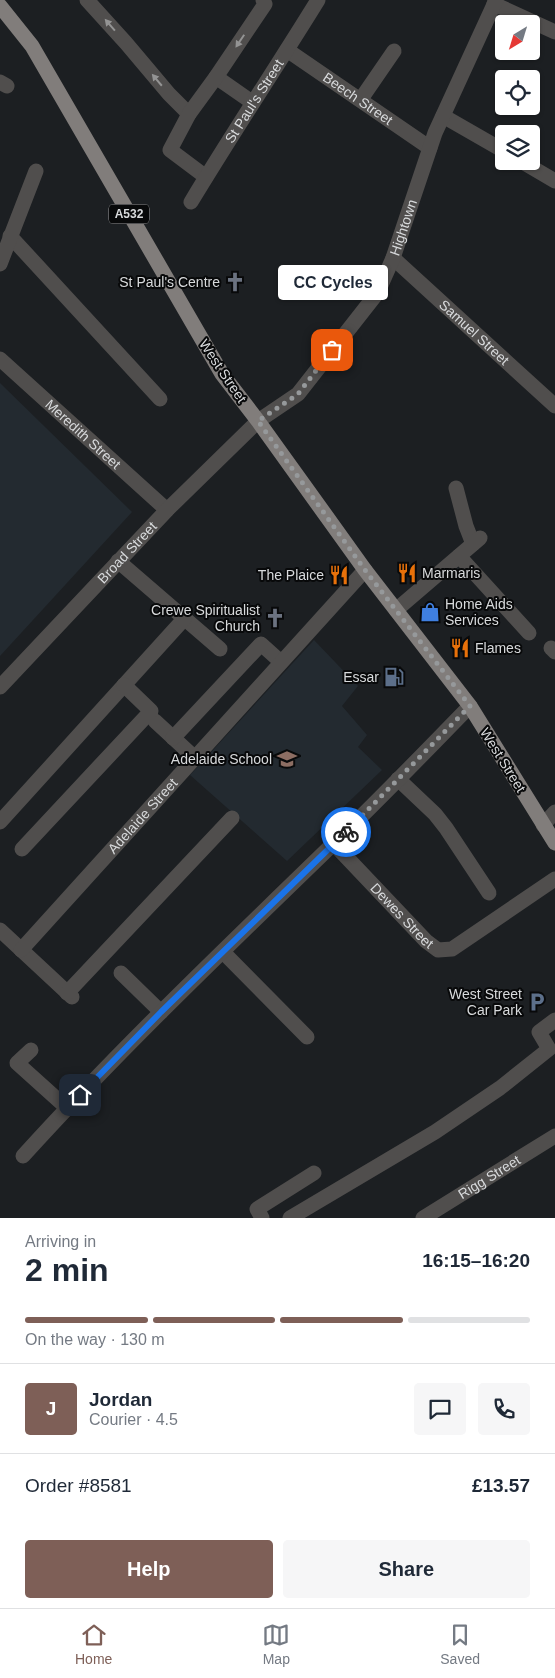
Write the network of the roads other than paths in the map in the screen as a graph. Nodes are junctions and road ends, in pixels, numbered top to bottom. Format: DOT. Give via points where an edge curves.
graph roads {
  1 [pos="263,0"];
  2 [pos="318,0"];
  3 [pos="495,2"];
  4 [pos="90,4"];
  5 [pos="0,6"];
  6 [pos="555,32"];
  7 [pos="287,50"];
  8 [pos="394,51"];
  9 [pos="216,77"];
  10 [pos="361,100"];
  11 [pos="252,102"];
  12 [pos="189,114"];
  13 [pos="442,116"];
  14 [pos="495,146"];
  15 [pos="430,148"];
  16 [pos="536,170"];
  17 [pos="36,171"];
  18 [pos="206,176"];
  19 [pos="555,181"];
  20 [pos="191,202"];
  21 [pos="10,236"];
  22 [pos="394,258"];
  23 [pos="0,264"];
  24 [pos="0,359"];
  25 [pos="160,400"];
  26 [pos="555,406"];
  27 [pos="258,421"];
  28 [pos="456,488"];
  29 [pos="167,510"];
  30 [pos="459,556"];
  31 [pos="118,561"];
  32 [pos="365,570"];
  33 [pos="396,610"];
  34 [pos="184,618"];
  35 [pos="529,633"];
  36 [pos="220,649"];
  37 [pos="281,662"];
  38 [pos="124,685"];
  39 [pos="0,687"];
  40 [pos="470,706"];
  41 [pos="155,721"];
  42 [pos="173,738"];
  43 [pos="195,758"];
  44 [pos="398,779"];
  45 [pos="555,812"];
  46 [pos="232,818"];
  47 [pos="0,822"];
  48 [pos="543,825"];
  49 [pos="555,843"];
  50 [pos="334,844"];
  51 [pos="22,849"];
  52 [pos="555,878"];
  53 [pos="489,893"];
  54 [pos="0,930"];
  55 [pos="21,950"];
  56 [pos="222,952"];
  57 [pos="121,973"];
  58 [pos="161,1012"];
  59 [pos="555,1020"];
  60 [pos="307,1038"];
  61 [pos="31,1050"];
  62 [pos="66,1108"];
  63 [pos="555,1136"];
  64 [pos="23,1156"];
  65 [pos="314,1173"];
  66 [pos="262,1218"];
  67 [pos="290,1218"];
  68 [pos="423,1218"];
  1 -- 9 [label="street, one-way" via="265,4"];
  2 -- 7 [label="street, St Paul's Street"];
  3 -- 6 [label="street"];
  3 -- 13 [label="street, Hightown"];
  12 -- 4 [label="street, one-way"];
  5 -- 27 [label="main road, West Street / A532" via="32,46 222,374"];
  7 -- 10 [label="street, Beech Street"];
  7 -- 11 [label="street, St Paul's Street"];
  8 -- 10 [label="street"];
  9 -- 11 [label="street"];
  9 -- 12 [label="street"];
  10 -- 15 [label="street, Beech Street"];
  11 -- 18 [label="street, St Paul's Street"];
  12 -- 18 [label="street" via="170,150"];
  13 -- 14 [label="street"];
  13 -- 15 [label="street, Hightown"];
  15 -- 22 [label="street, Hightown"];
  16 -- 19 [label="street"];
  17 -- 21 [label="street"];
  18 -- 20 [label="street, St Paul's Street"];
  21 -- 23 [label="street"];
  21 -- 25 [label="street"];
  22 -- 26 [label="street, Samuel Street"];
  22 -- 27 [label="street, Hightown" via="378,292 298,394"];
  24 -- 29 [label="street, Meredith Street"];
  27 -- 29 [label="street, Broad Street"];
  27 -- 32 [label="main road, West Street / A532"];
  28 -- 30 [label="street" via="466,526 477,541"];
  29 -- 31 [label="street, Broad Street"];
  30 -- 33 [label="street"];
  30 -- 35 [label="street"];
  31 -- 34 [label="street"];
  31 -- 39 [label="street, Broad Street"];
  32 -- 33 [label="main road, West Street / A532"];
  32 -- 37 [label="street, Adelaide Street"];
  33 -- 40 [label="main road, West Street / A532"];
  34 -- 36 [label="street"];
  34 -- 38 [label="street"];
  37 -- 42 [label="street" via="261,644"];
  37 -- 43 [label="street, Adelaide Street"];
  38 -- 47 [label="street"];
  38 -- 51 [label="street" via="151,711"];
  40 -- 44 [label="street"];
  40 -- 48 [label="main road, West Street / A532"];
  41 -- 42 [label="street"];
  42 -- 43 [label="street"];
  43 -- 55 [label="street, Adelaide Street"];
  44 -- 50 [label="street"];
  44 -- 53 [label="street" via="435,814"];
  45 -- 48 [label="street"];
  46 -- 55 [label="street" via="69,995"];
  48 -- 49 [label="main road, West Street / A532"];
  50 -- 52 [label="street, Dewes Street" via="438,950 452,949"];
  50 -- 56 [label="street"];
  54 -- 55 [label="street"];
  56 -- 58 [label="street"];
  56 -- 60 [label="street"];
  57 -- 58 [label="street"];
  58 -- 62 [label="street"];
  59 -- 67 [label="street" via="539,1032 549,1049 500,1088 435,1132"];
  61 -- 62 [label="street" via="17,1063"];
  62 -- 64 [label="street"];
  63 -- 68 [label="street, Rigg Street"];
  65 -- 66 [label="street" via="256,1208"];
}
